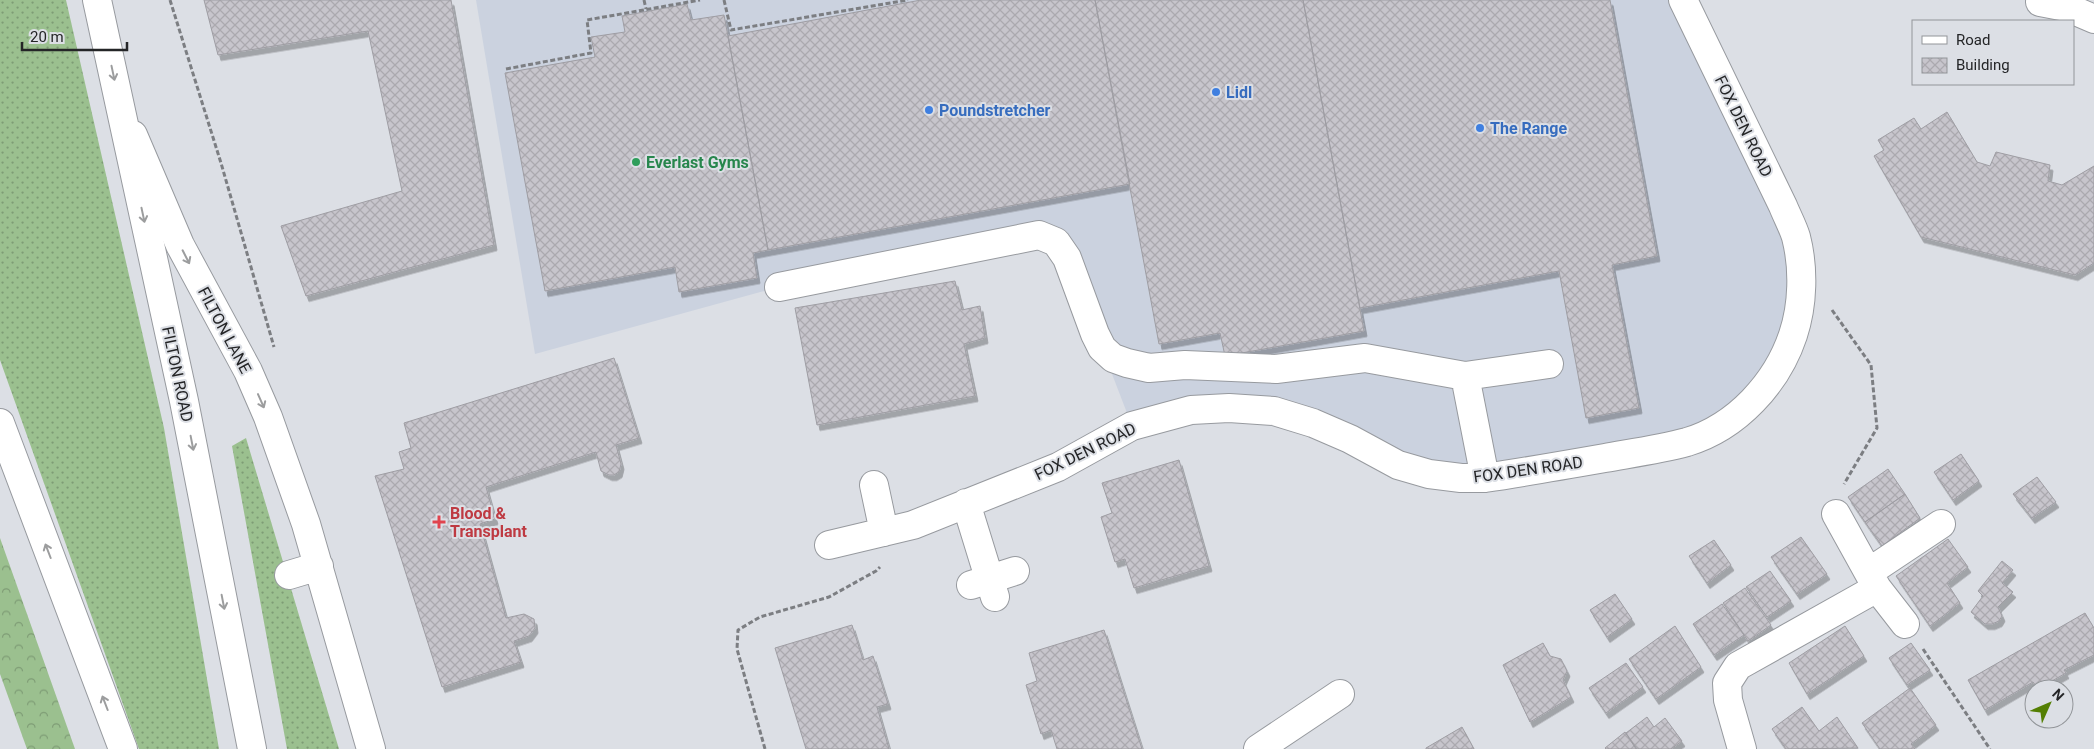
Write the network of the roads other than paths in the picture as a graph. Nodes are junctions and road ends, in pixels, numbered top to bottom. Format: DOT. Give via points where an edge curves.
graph roads {
  1 [pos="97,0"];
  2 [pos="1682,0"];
  3 [pos="2059,8"];
  4 [pos="2094,19"];
  5 [pos="118,99"];
  6 [pos="779,287"];
  7 [pos="1549,364"];
  8 [pos="1465,376"];
  9 [pos="0,423"];
  10 [pos="1485,478"];
  11 [pos="874,485"];
  12 [pos="966,503"];
  13 [pos="1836,514"];
  14 [pos="1941,524"];
  15 [pos="884,532"];
  16 [pos="829,544"];
  17 [pos="319,566"];
  18 [pos="1015,571"];
  19 [pos="288,575"];
  20 [pos="1873,580"];
  21 [pos="1905,624"];
  22 [pos="1340,694"];
  23 [pos="1270,746"];
  24 [pos="123,749"];
  25 [pos="252,749"];
  26 [pos="371,749"];
  27 [pos="1742,749"];
  1 -- 5 [label="street, FILTON ROAD, one-way"];
  2 -- 10 [label="street, FOX DEN ROAD" via="1796,235 1801,267 1799,313 1790,345 1756,398 1728,421 1688,441"];
  3 -- 4 [label="street"];
  5 -- 17 [label="street, FILTON LANE, one-way" via="180,244 248,372 286,463"];
  5 -- 25 [label="street, FILTON ROAD, one-way" via="184,401"];
  6 -- 8 [label="street" via="1039,235 1056,242 1067,258 1102,348 1127,363 1149,368 1185,365 1276,369 1366,358"];
  7 -- 8 [label="street"];
  8 -- 10 [label="street"];
  24 -- 9 [label="street, one-way"];
  10 -- 12 [label="street, FOX DEN ROAD" via="1429,474 1398,465 1320,426 1274,411 1229,408 1191,410 1132,426 1058,467"];
  11 -- 15 [label="street"];
  12 -- 15 [label="street, FOX DEN ROAD" via="913,526"];
  12 -- 18 [label="street" via="985,587"];
  13 -- 20 [label="street"];
  14 -- 20 [label="street"];
  15 -- 16 [label="street, FOX DEN ROAD"];
  17 -- 19 [label="street"];
  17 -- 26 [label="street, FILTON LANE"];
  20 -- 21 [label="street"];
  20 -- 27 [label="street" via="1738,666 1727,683 1728,700"];
  22 -- 23 [label="street"];
}
